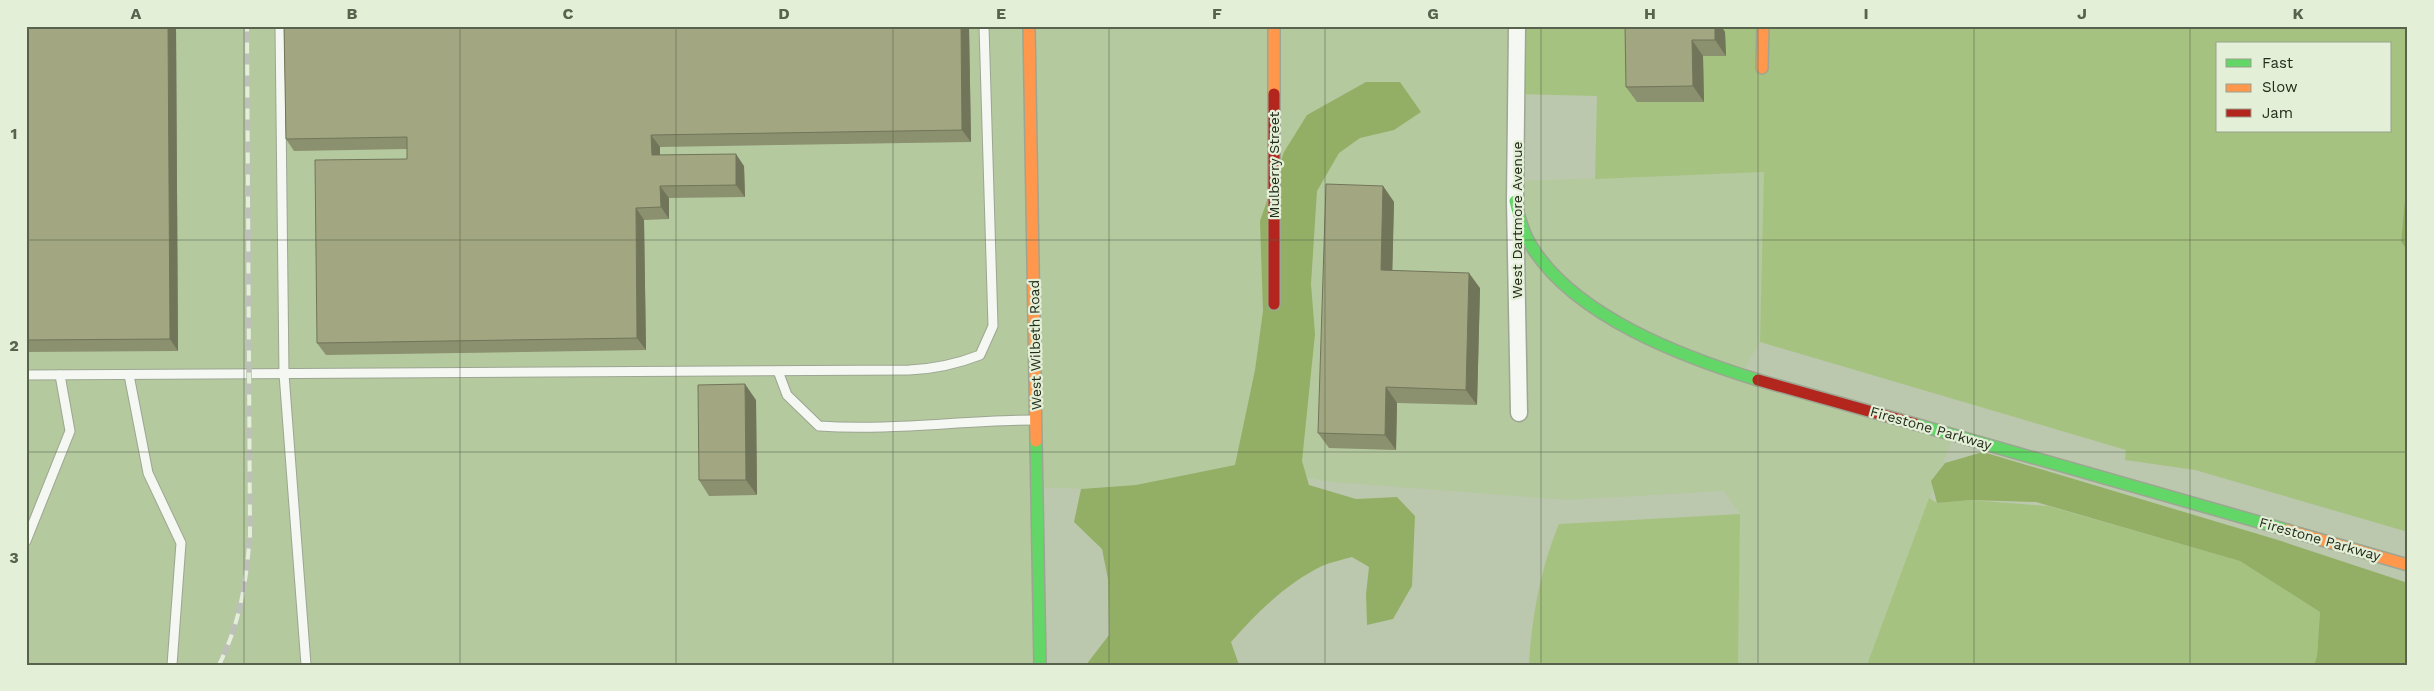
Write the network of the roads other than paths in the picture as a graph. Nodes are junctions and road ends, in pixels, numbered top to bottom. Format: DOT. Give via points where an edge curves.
graph roads {
  1 [pos="280,26"];
  2 [pos="984,26"];
  3 [pos="1029,26"];
  4 [pos="1274,26"];
  5 [pos="1517,26"];
  6 [pos="1763,26"];
  7 [pos="1762,68"];
  8 [pos="1515,201"];
  9 [pos="1274,304"];
  10 [pos="778,371"];
  11 [pos="284,374"];
  12 [pos="26,375"];
  13 [pos="60,375"];
  14 [pos="129,376"];
  15 [pos="1519,413"];
  16 [pos="1036,420"];
  17 [pos="26,542"];
  18 [pos="2408,565"];
  19 [pos="172,665"];
  20 [pos="306,665"];
  21 [pos="1040,665"];
  1 -- 11 [label="lane"];
  2 -- 10 [label="lane" via="993,326 980,354 957,364 928,370"];
  3 -- 16 [label="street, West Wilbeth Road"];
  4 -- 9 [label="street, Mulberry Street"];
  5 -- 8 [label="street, West Dartmore Avenue"];
  6 -- 7 [label="street"];
  8 -- 15 [label="street, West Dartmore Avenue"];
  8 -- 18 [label="street, Firestone Parkway" via="1526,239 1544,263 1610,317 1670,348 1741,375"];
  10 -- 11 [label="lane"];
  10 -- 16 [label="lane" via="787,395 819,426 856,428"];
  11 -- 14 [label="lane"];
  11 -- 20 [label="lane"];
  12 -- 13 [label="lane"];
  13 -- 14 [label="lane"];
  13 -- 17 [label="lane" via="70,431"];
  14 -- 19 [label="lane" via="148,473 181,543"];
  16 -- 21 [label="street, West Wilbeth Road"];
}
